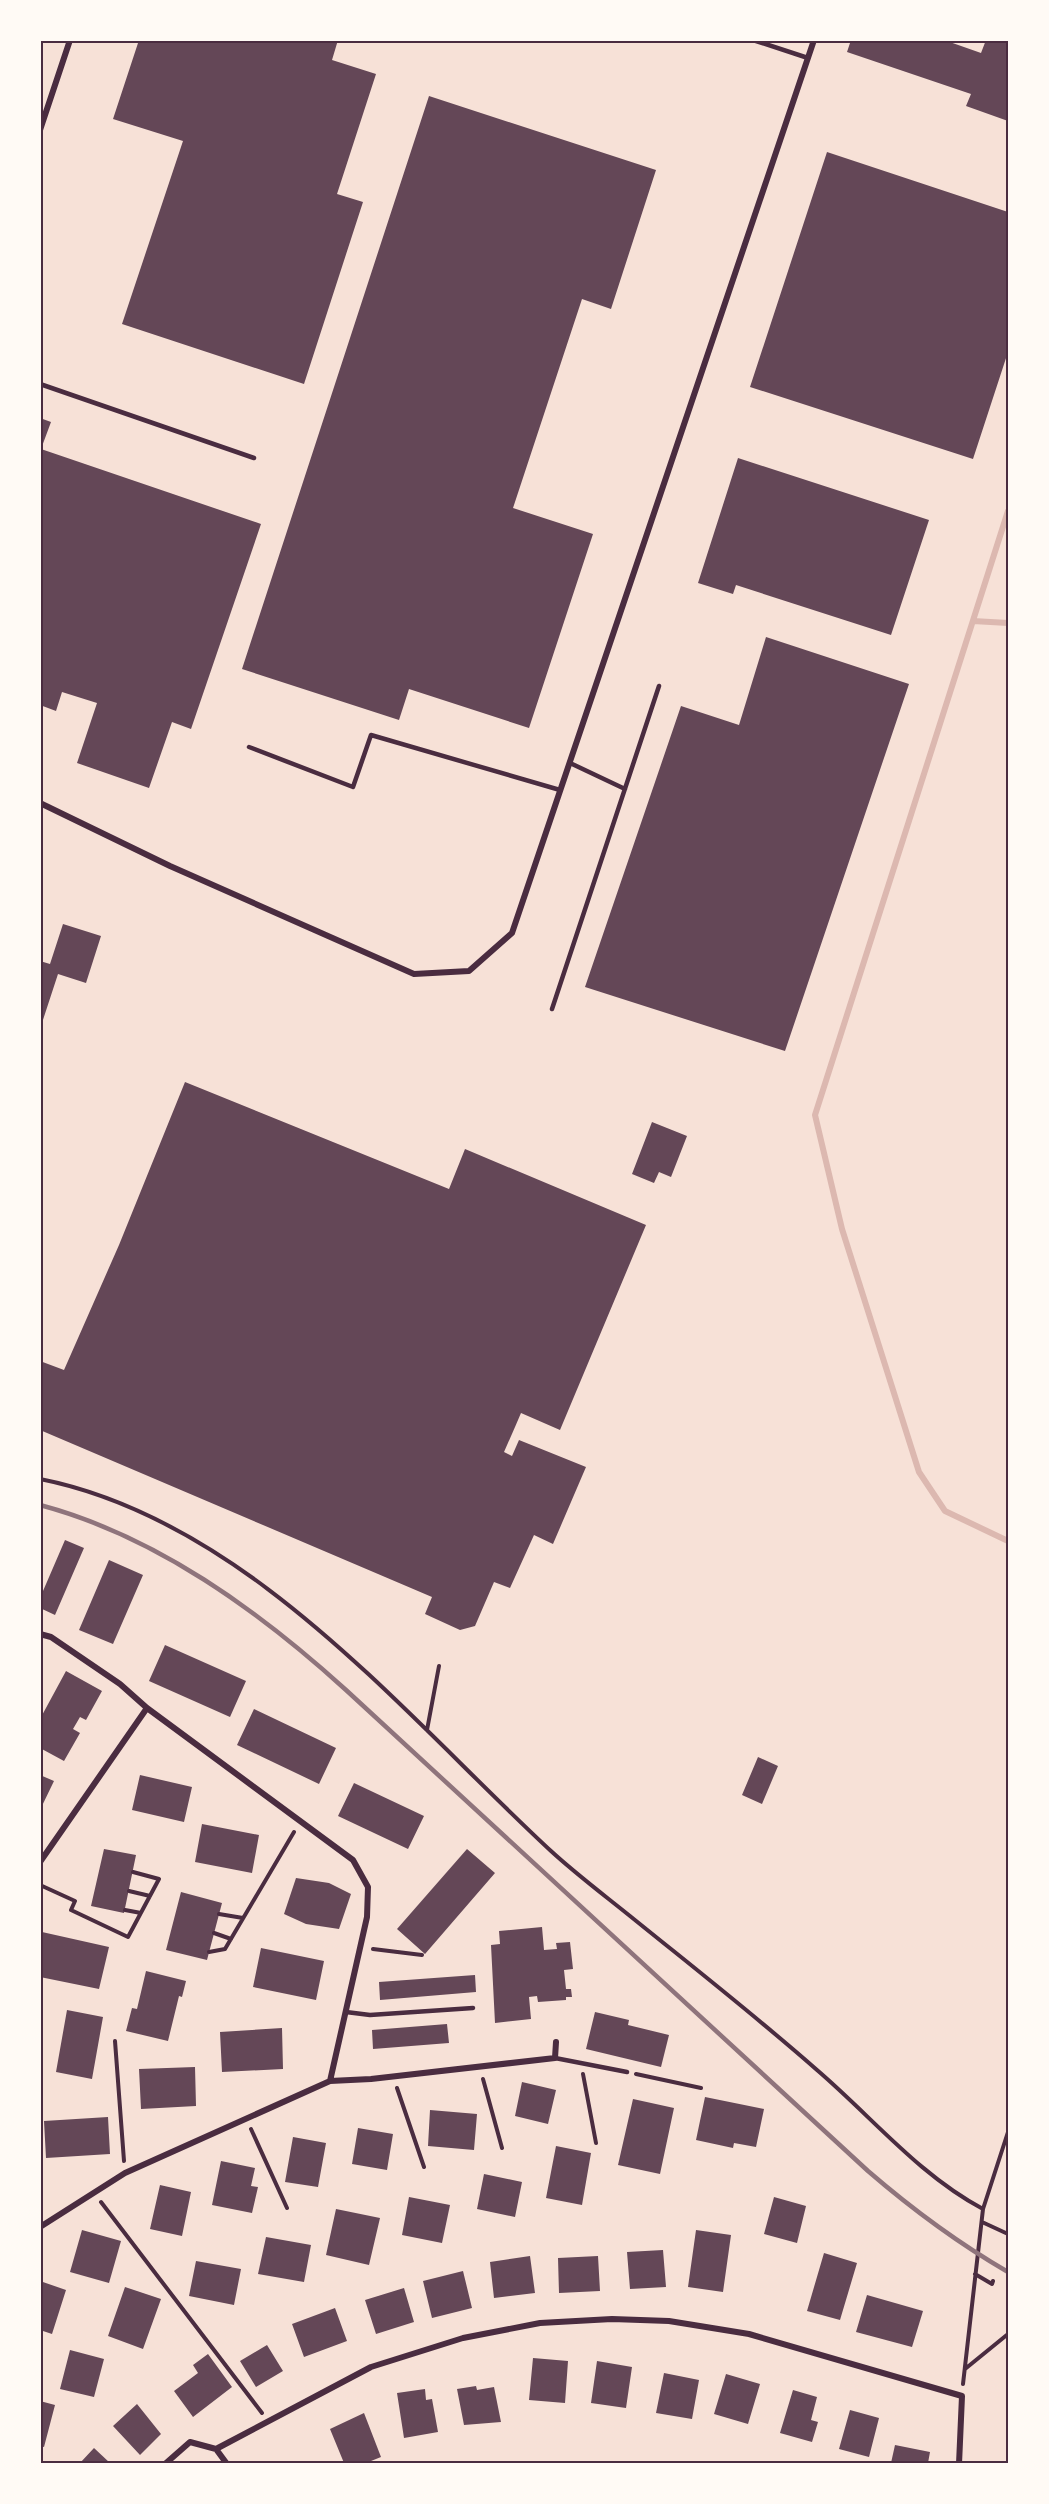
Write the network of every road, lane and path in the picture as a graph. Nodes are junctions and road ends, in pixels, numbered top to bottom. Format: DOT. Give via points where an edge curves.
graph roads {
  1 [pos="70,40"];
  2 [pos="753,40"];
  3 [pos="814,40"];
  4 [pos="808,58"];
  5 [pos="40,130"];
  6 [pos="40,384"];
  7 [pos="254,458"];
  8 [pos="659,686"];
  9 [pos="249,747"];
  10 [pos="570,762"];
  11 [pos="625,789"];
  12 [pos="560,790"];
  13 [pos="40,803"];
  14 [pos="552,1009"];
  15 [pos="40,1479"];
  16 [pos="40,1634"];
  17 [pos="439,1666"];
  18 [pos="147,1708"];
  19 [pos="427,1731"];
  20 [pos="300,1821"];
  21 [pos="40,1862"];
  22 [pos="132,1872"];
  23 [pos="40,1885"];
  24 [pos="129,1891"];
  25 [pos="150,1896"];
  26 [pos="125,1910"];
  27 [pos="141,1913"];
  28 [pos="219,1914"];
  29 [pos="243,1918"];
  30 [pos="214,1934"];
  31 [pos="231,1939"];
  32 [pos="360,1947"];
  33 [pos="209,1952"];
  34 [pos="422,1954"];
  35 [pos="473,2008"];
  36 [pos="346,2012"];
  37 [pos="115,2041"];
  38 [pos="556,2042"];
  39 [pos="555,2058"];
  40 [pos="581,2061"];
  41 [pos="481,2064"];
  42 [pos="627,2072"];
  43 [pos="393,2076"];
  44 [pos="330,2081"];
  45 [pos="701,2088"];
  46 [pos="245,2118"];
  47 [pos="1008,2132"];
  48 [pos="596,2143"];
  49 [pos="502,2148"];
  50 [pos="424,2167"];
  51 [pos="125,2174"];
  52 [pos="104,2206"];
  53 [pos="288,2208"];
  54 [pos="983,2209"];
  55 [pos="981,2222"];
  56 [pos="40,2227"];
  57 [pos="1008,2234"];
  58 [pos="975,2274"];
  59 [pos="993,2281"];
  60 [pos="1008,2334"];
  61 [pos="965,2369"];
  62 [pos="962,2396"];
  63 [pos="267,2419"];
  64 [pos="216,2449"];
  65 [pos="165,2463"];
  66 [pos="227,2463"];
  67 [pos="959,2463"];
  1 -- 5 [label="street"];
  2 -- 4 [label="lane"];
  3 -- 4 [label="street"];
  4 -- 10 [label="street"];
  6 -- 7 [label="lane"];
  8 -- 11 [label="lane"];
  9 -- 12 [label="lane" via="353,788 371,735"];
  10 -- 11 [label="lane"];
  10 -- 12 [label="street"];
  11 -- 14 [label="lane"];
  12 -- 13 [label="street" via="512,933 469,971 414,974 170,866"];
  15 -- 19 [label="path" via="106,1496 200,1542 249,1573 345,1654"];
  16 -- 18 [label="street" via="51,1637 120,1684"];
  17 -- 19 [label="path"];
  18 -- 20 [label="street"];
  18 -- 21 [label="street"];
  19 -- 54 [label="path" via="553,1853 820,2072 953,2193"];
  20 -- 29 [label="path"];
  20 -- 32 [label="street" via="352,1860 368,1887"];
  22 -- 25 [label="path" via="159,1879"];
  23 -- 27 [label="path" via="75,1901 70,1910 128,1937"];
  24 -- 25 [label="path"];
  25 -- 27 [label="path"];
  26 -- 27 [label="path"];
  28 -- 29 [label="path"];
  29 -- 31 [label="path"];
  30 -- 31 [label="path"];
  31 -- 33 [label="path" via="225,1950"];
  32 -- 34 [label="path"];
  32 -- 36 [label="street"];
  35 -- 36 [label="lane" via="369,2015"];
  36 -- 44 [label="street"];
  37 -- 51 [label="path"];
  38 -- 39 [label="street"];
  39 -- 40 [label="lane"];
  39 -- 41 [label="street"];
  40 -- 42 [label="lane"];
  40 -- 48 [label="path"];
  41 -- 43 [label="street"];
  41 -- 49 [label="path"];
  42 -- 45 [label="path"];
  43 -- 44 [label="street"];
  43 -- 50 [label="path"];
  44 -- 46 [label="street"];
  46 -- 51 [label="street"];
  46 -- 53 [label="path"];
  47 -- 54 [label="path"];
  51 -- 56 [label="street"];
  52 -- 63 [label="path"];
  54 -- 55 [label="path"];
  55 -- 57 [label="path"];
  55 -- 58 [label="path"];
  58 -- 59 [label="path" via="992,2284"];
  58 -- 61 [label="path"];
  60 -- 61 [label="path"];
  61 -- 62 [label="path"];
  62 -- 63 [label="street" via="749,2334 669,2321 612,2319 540,2323 463,2338 371,2367"];
  62 -- 67 [label="street"];
  63 -- 64 [label="street"];
  64 -- 65 [label="street" via="190,2442"];
  64 -- 66 [label="street"];
}
